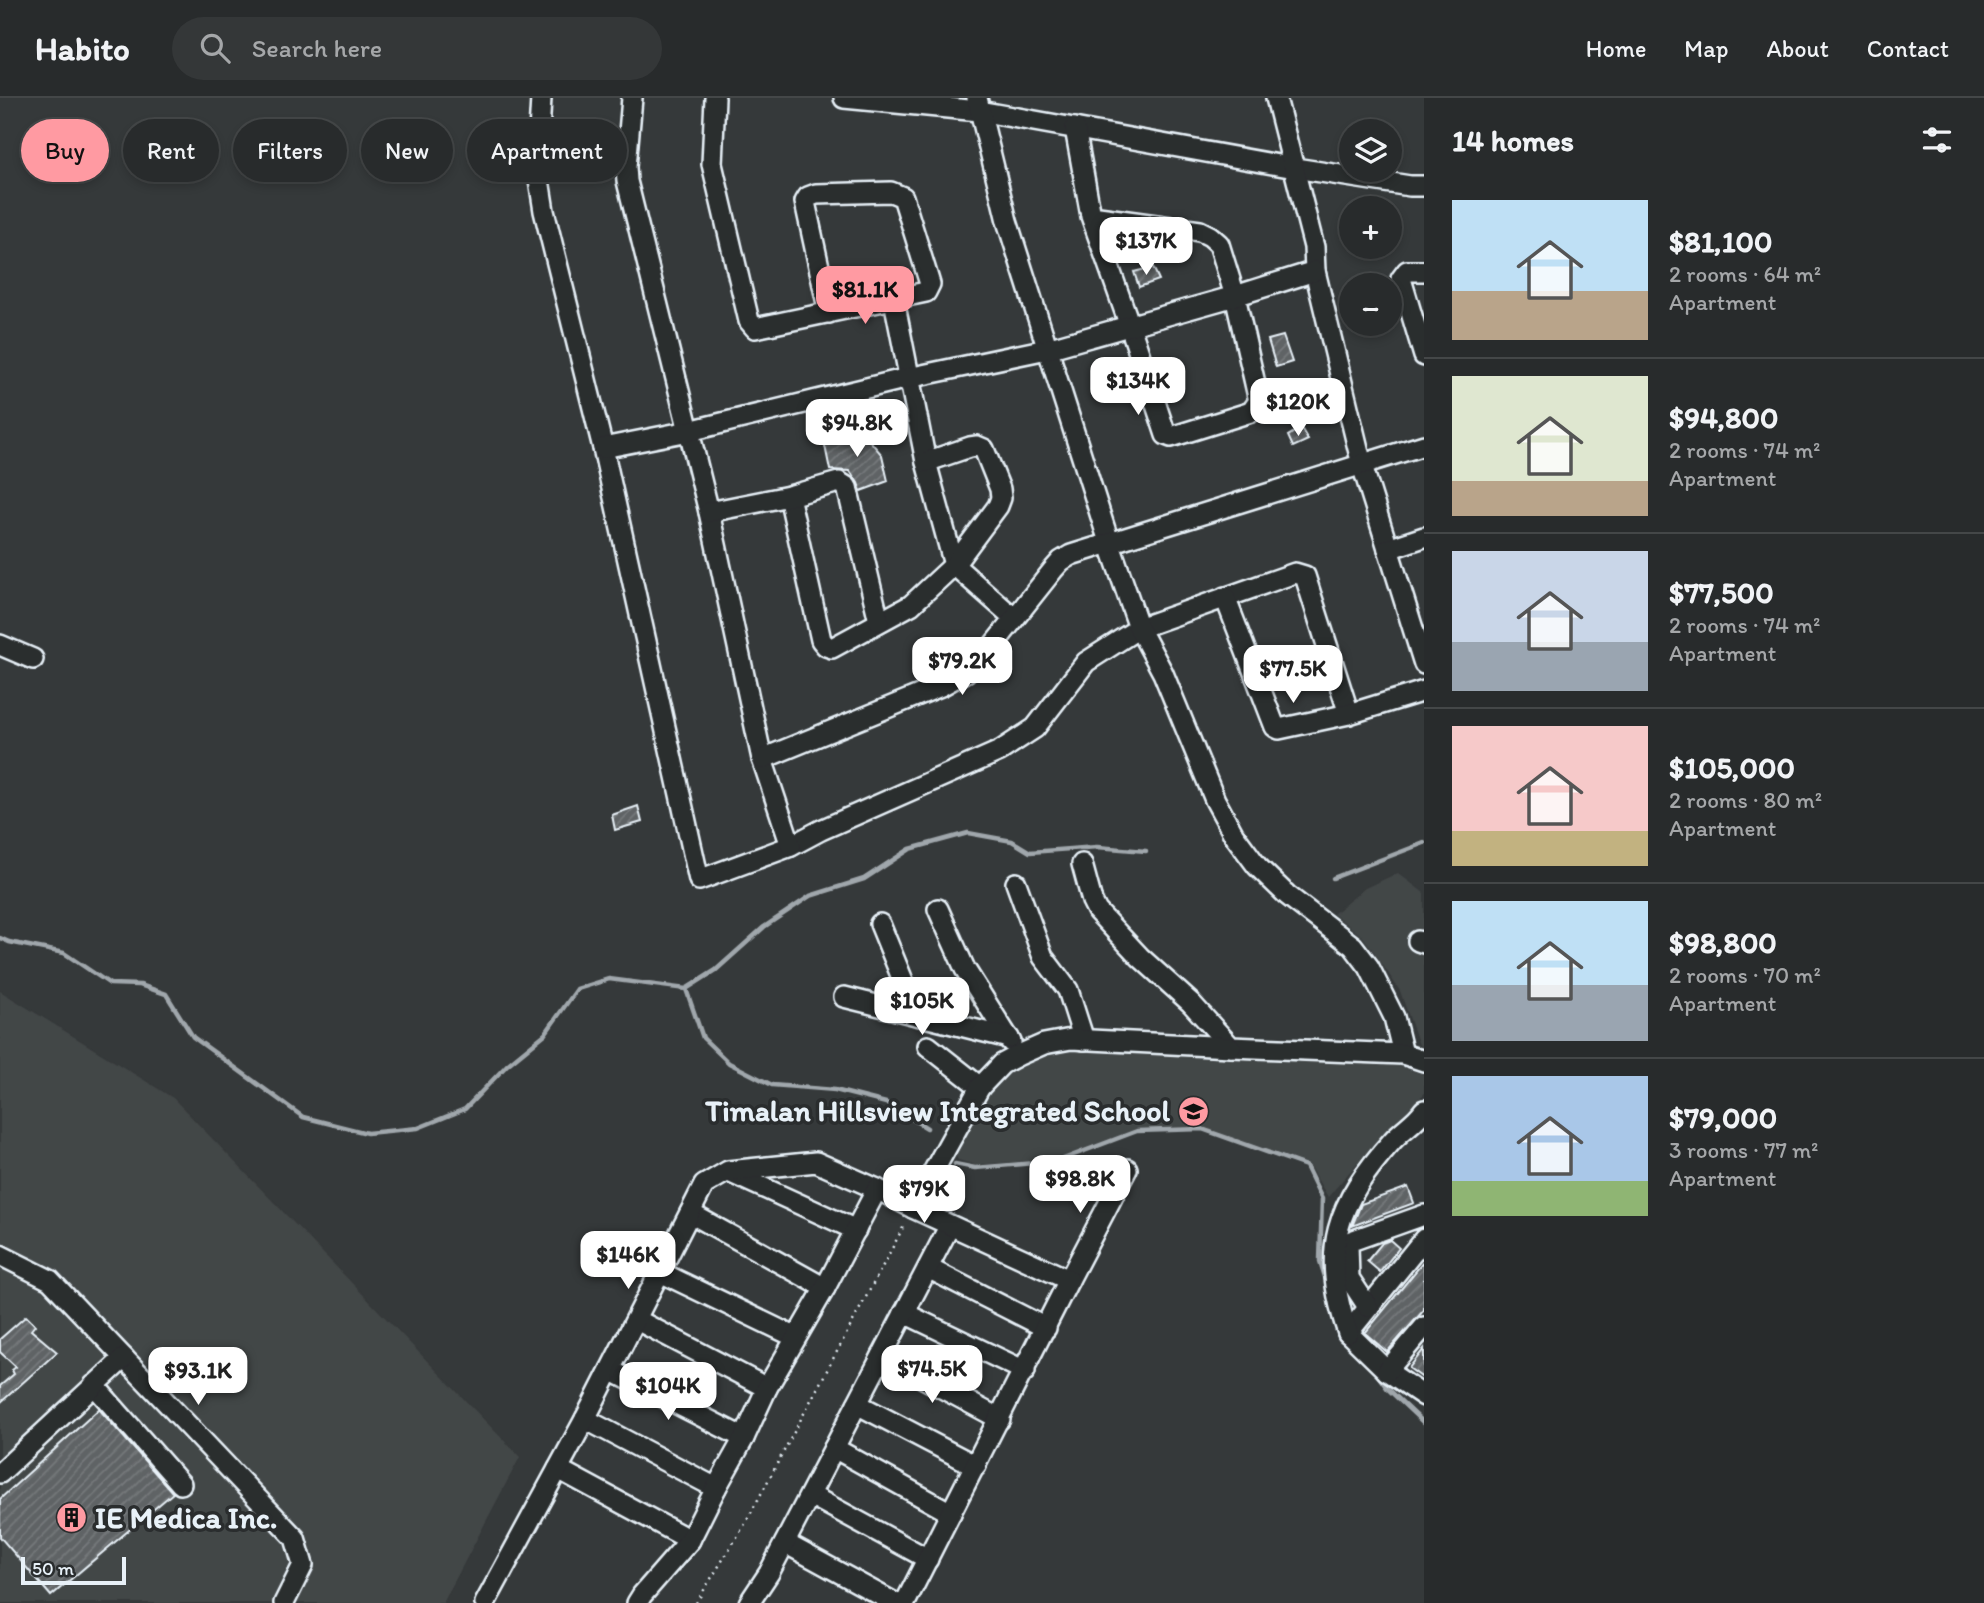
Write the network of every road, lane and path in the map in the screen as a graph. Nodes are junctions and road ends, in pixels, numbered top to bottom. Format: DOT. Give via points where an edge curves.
graph roads {
  1 [pos="541,98"];
  2 [pos="632,98"];
  3 [pos="715,98"];
  4 [pos="844,98"];
  5 [pos="1276,98"];
  6 [pos="978,104"];
  7 [pos="1075,128"];
  8 [pos="1295,168"];
  9 [pos="1424,186"];
  10 [pos="1091,216"];
  11 [pos="1315,271"];
  12 [pos="1424,271"];
  13 [pos="1235,296"];
  14 [pos="894,300"];
  15 [pos="829,313"];
  16 [pos="1130,326"];
  17 [pos="1047,349"];
  18 [pos="1424,356"];
  19 [pos="908,378"];
  20 [pos="689,432"];
  21 [pos="1424,445"];
  22 [pos="603,448"];
  23 [pos="926,462"];
  24 [pos="1362,465"];
  25 [pos="789,496"];
  26 [pos="709,512"];
  27 [pos="1424,537"];
  28 [pos="1110,545"];
  29 [pos="1388,549"];
  30 [pos="954,565"];
  31 [pos="1225,597"];
  32 [pos="1014,618"];
  33 [pos="879,621"];
  34 [pos="1139,628"];
  35 [pos="0,646"];
  36 [pos="33,659"];
  37 [pos="1424,664"];
  38 [pos="1424,691"];
  39 [pos="1349,714"];
  40 [pos="762,759"];
  41 [pos="791,846"];
  42 [pos="1082,864"];
  43 [pos="1016,883"];
  44 [pos="938,909"];
  45 [pos="880,924"];
  46 [pos="844,997"];
  47 [pos="917,1015"];
  48 [pos="1084,1040"];
  49 [pos="929,1046"];
  50 [pos="1014,1046"];
  51 [pos="1231,1047"];
  52 [pos="1404,1055"];
  53 [pos="1424,1061"];
  54 [pos="981,1087"];
  55 [pos="1424,1110"];
  56 [pos="1127,1169"];
  57 [pos="729,1171"];
  58 [pos="877,1189"];
  59 [pos="913,1208"];
  60 [pos="690,1213"];
  61 [pos="1424,1215"];
  62 [pos="949,1227"];
  63 [pos="856,1230"];
  64 [pos="1424,1239"];
  65 [pos="0,1255"];
  66 [pos="928,1268"];
  67 [pos="660,1272"];
  68 [pos="1069,1280"];
  69 [pos="825,1288"];
  70 [pos="1367,1307"];
  71 [pos="904,1313"];
  72 [pos="637,1320"];
  73 [pos="1424,1327"];
  74 [pos="1046,1328"];
  75 [pos="1348,1333"];
  76 [pos="795,1336"];
  77 [pos="882,1356"];
  78 [pos="124,1358"];
  79 [pos="610,1370"];
  80 [pos="1025,1371"];
  81 [pos="1387,1371"];
  82 [pos="94,1385"];
  83 [pos="767,1388"];
  84 [pos="1424,1396"];
  85 [pos="857,1404"];
  86 [pos="586,1419"];
  87 [pos="1000,1419"];
  88 [pos="744,1438"];
  89 [pos="834,1448"];
  90 [pos="976,1466"];
  91 [pos="558,1469"];
  92 [pos="0,1473"];
  93 [pos="181,1484"];
  94 [pos="716,1488"];
  95 [pos="810,1495"];
  96 [pos="951,1513"];
  97 [pos="690,1541"];
  98 [pos="785,1543"];
  99 [pos="928,1559"];
  100 [pos="490,1601"];
  101 [pos="284,1603"];
  102 [pos="637,1603"];
  103 [pos="696,1603"];
  104 [pos="750,1603"];
  105 [pos="895,1603"];
  106 [pos="905,1603"];
  1 -- 22 [label="street" via="537,167 544,211"];
  2 -- 20 [label="street" via="626,174"];
  3 -- 15 [label="street" via="712,164 749,321 755,328"];
  4 -- 6 [label="street"];
  5 -- 8 [label="street"];
  6 -- 7 [label="street"];
  6 -- 17 [label="street" via="1007,221"];
  7 -- 8 [label="street"];
  7 -- 10 [label="street"];
  8 -- 9 [label="street"];
  8 -- 11 [label="street" via="1314,247"];
  10 -- 13 [label="street" via="1210,236 1219,244"];
  10 -- 16 [label="street"];
  11 -- 13 [label="street"];
  11 -- 24 [label="street"];
  12 -- 18 [label="street" via="1407,271 1401,279"];
  13 -- 16 [label="street"];
  13 -- 16 [label="street" via="1259,401 1251,412 1171,437 1163,430"];
  14 -- 15 [label="street"];
  14 -- 15 [label="street" via="926,292 930,284 903,197 891,192 816,194 805,202"];
  14 -- 19 [label="street"];
  16 -- 17 [label="street"];
  17 -- 19 [label="street"];
  17 -- 28 [label="street"];
  19 -- 20 [label="street"];
  19 -- 23 [label="street"];
  20 -- 22 [label="street"];
  20 -- 26 [label="street"];
  21 -- 24 [label="street"];
  22 -- 41 [label="street" via="699,880"];
  23 -- 30 [label="street"];
  23 -- 30 [label="street" via="977,446 984,449 1000,489 998,506"];
  24 -- 28 [label="street"];
  24 -- 29 [label="street"];
  25 -- 26 [label="street"];
  25 -- 33 [label="street" via="839,482 847,487"];
  25 -- 33 [label="street" via="821,640 832,648"];
  26 -- 40 [label="street"];
  27 -- 29 [label="street"];
  28 -- 32 [label="street" via="1061,561"];
  28 -- 34 [label="street"];
  29 -- 37 [label="street"];
  30 -- 32 [label="street"];
  30 -- 33 [label="street" via="911,605"];
  31 -- 34 [label="street"];
  31 -- 39 [label="street" via="1275,727"];
  31 -- 39 [label="street" via="1295,573 1305,576"];
  32 -- 40 [label="street" via="980,660 949,682"];
  34 -- 41 [label="street" via="1086,662 1035,728 1000,751"];
  34 -- 52 [label="street" via="1234,835 1287,895 1353,946 1387,1002"];
  35 -- 36 [label="street"];
  38 -- 39 [label="street"];
  40 -- 41 [label="street"];
  42 -- 51 [label="street" via="1097,911"];
  43 -- 48 [label="street" via="1043,957 1068,990"];
  44 -- 50 [label="street" via="965,969"];
  45 -- 47 [label="street"];
  46 -- 47 [label="street"];
  47 -- 50 [label="street"];
  48 -- 50 [label="street"];
  48 -- 51 [label="street"];
  49 -- 54 [label="street"];
  50 -- 54 [label="street"];
  51 -- 52 [label="street"];
  52 -- 53 [label="street"];
  54 -- 59 [label="street"];
  55 -- 75 [label="street" via="1381,1154 1343,1209 1334,1264"];
  56 -- 68 [label="street"];
  57 -- 58 [label="street" via="816,1162"];
  57 -- 60 [label="street" via="704,1185"];
  57 -- 63 [label="street"];
  58 -- 59 [label="street"];
  58 -- 63 [label="street"];
  59 -- 62 [label="street"];
  59 -- 103 [label="path" via="745,1524"];
  60 -- 67 [label="street"];
  60 -- 69 [label="street"];
  61 -- 70 [label="street" via="1348,1245 1349,1278"];
  62 -- 66 [label="street"];
  62 -- 68 [label="street"];
  63 -- 69 [label="street"];
  64 -- 70 [label="street"];
  65 -- 78 [label="street" via="50,1280"];
  66 -- 71 [label="street"];
  66 -- 74 [label="street"];
  67 -- 72 [label="street"];
  67 -- 76 [label="street"];
  68 -- 74 [label="street"];
  69 -- 76 [label="street"];
  70 -- 75 [label="street"];
  71 -- 77 [label="street"];
  71 -- 80 [label="street"];
  72 -- 79 [label="street"];
  72 -- 83 [label="street"];
  73 -- 81 [label="street"];
  74 -- 80 [label="street"];
  75 -- 81 [label="street"];
  76 -- 83 [label="street"];
  77 -- 85 [label="street"];
  77 -- 87 [label="street"];
  78 -- 82 [label="street"];
  78 -- 101 [label="street" via="295,1538 303,1565"];
  79 -- 86 [label="street"];
  79 -- 88 [label="street"];
  80 -- 87 [label="street"];
  81 -- 84 [label="street"];
  82 -- 92 [label="street"];
  82 -- 93 [label="street"];
  83 -- 88 [label="street"];
  85 -- 89 [label="street"];
  85 -- 90 [label="street"];
  86 -- 91 [label="street"];
  86 -- 94 [label="street"];
  87 -- 90 [label="street"];
  88 -- 94 [label="street"];
  89 -- 95 [label="street"];
  89 -- 96 [label="street"];
  90 -- 96 [label="street"];
  91 -- 97 [label="street"];
  91 -- 100 [label="street"];
  94 -- 97 [label="street"];
  95 -- 98 [label="street"];
  95 -- 99 [label="street"];
  96 -- 99 [label="street"];
  97 -- 102 [label="street"];
  98 -- 104 [label="street"];
  98 -- 105 [label="street"];
  99 -- 106 [label="street"];
}
